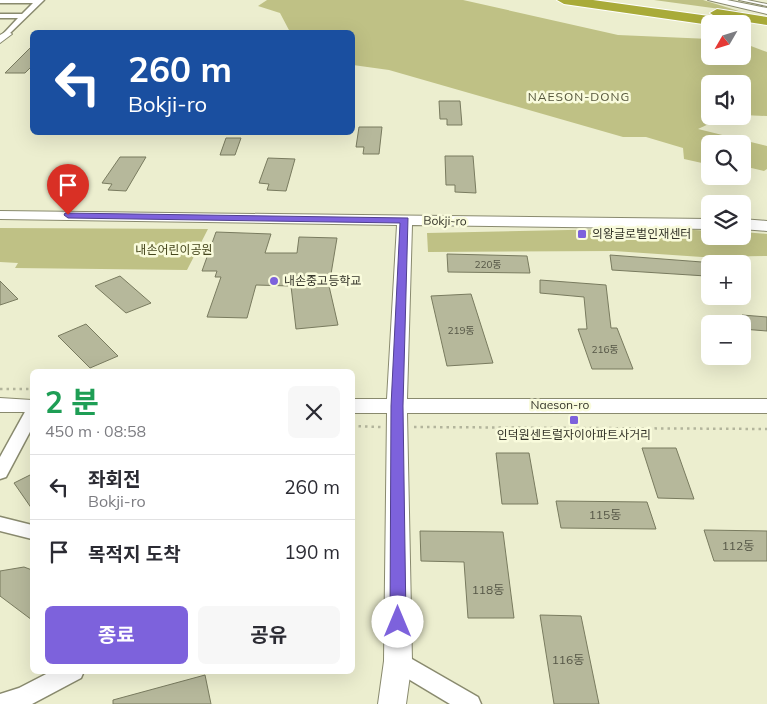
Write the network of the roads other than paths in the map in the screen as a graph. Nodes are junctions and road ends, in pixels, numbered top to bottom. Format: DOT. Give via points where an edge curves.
graph roads {
  1 [pos="40,0"];
  2 [pos="564,0"];
  3 [pos="617,0"];
  4 [pos="713,0"];
  5 [pos="741,0"];
  6 [pos="0,1"];
  7 [pos="767,5"];
  8 [pos="767,11"];
  9 [pos="0,16"];
  10 [pos="25,16"];
  11 [pos="701,19"];
  12 [pos="767,21"];
  13 [pos="751,26"];
  14 [pos="767,29"];
  15 [pos="2,36"];
  16 [pos="0,215"];
  17 [pos="405,220"];
  18 [pos="701,224"];
  19 [pos="751,225"];
  20 [pos="767,226"];
  21 [pos="0,405"];
  22 [pos="30,406"];
  23 [pos="767,406"];
  24 [pos="355,407"];
  25 [pos="397,417"];
  26 [pos="30,418"];
  27 [pos="0,473"];
  28 [pos="0,524"];
  29 [pos="30,532"];
  30 [pos="398,661"];
  31 [pos="66,674"];
  32 [pos="2,704"];
  33 [pos="392,704"];
  34 [pos="470,704"];
  1 -- 6 [label="street"];
  1 -- 10 [label="street"];
  2 -- 11 [label="highway"];
  3 -- 12 [label="highway"];
  4 -- 8 [label="street"];
  5 -- 7 [label="lane"];
  9 -- 10 [label="street"];
  10 -- 15 [label="street"];
  13 -- 14 [label="highway"];
  16 -- 17 [label="street, Bokji-ro"];
  17 -- 18 [label="street, Bokji-ro"];
  17 -- 25 [label="street"];
  19 -- 20 [label="street"];
  21 -- 22 [label="street"];
  23 -- 25 [label="street, Naeson-ro" via="738,404"];
  24 -- 25 [label="street, Naeson-ro"];
  25 -- 30 [label="street"];
  26 -- 27 [label="street"];
  28 -- 29 [label="street"];
  30 -- 33 [label="street"];
  30 -- 34 [label="street"];
  31 -- 32 [label="street" via="24,697"];
}
